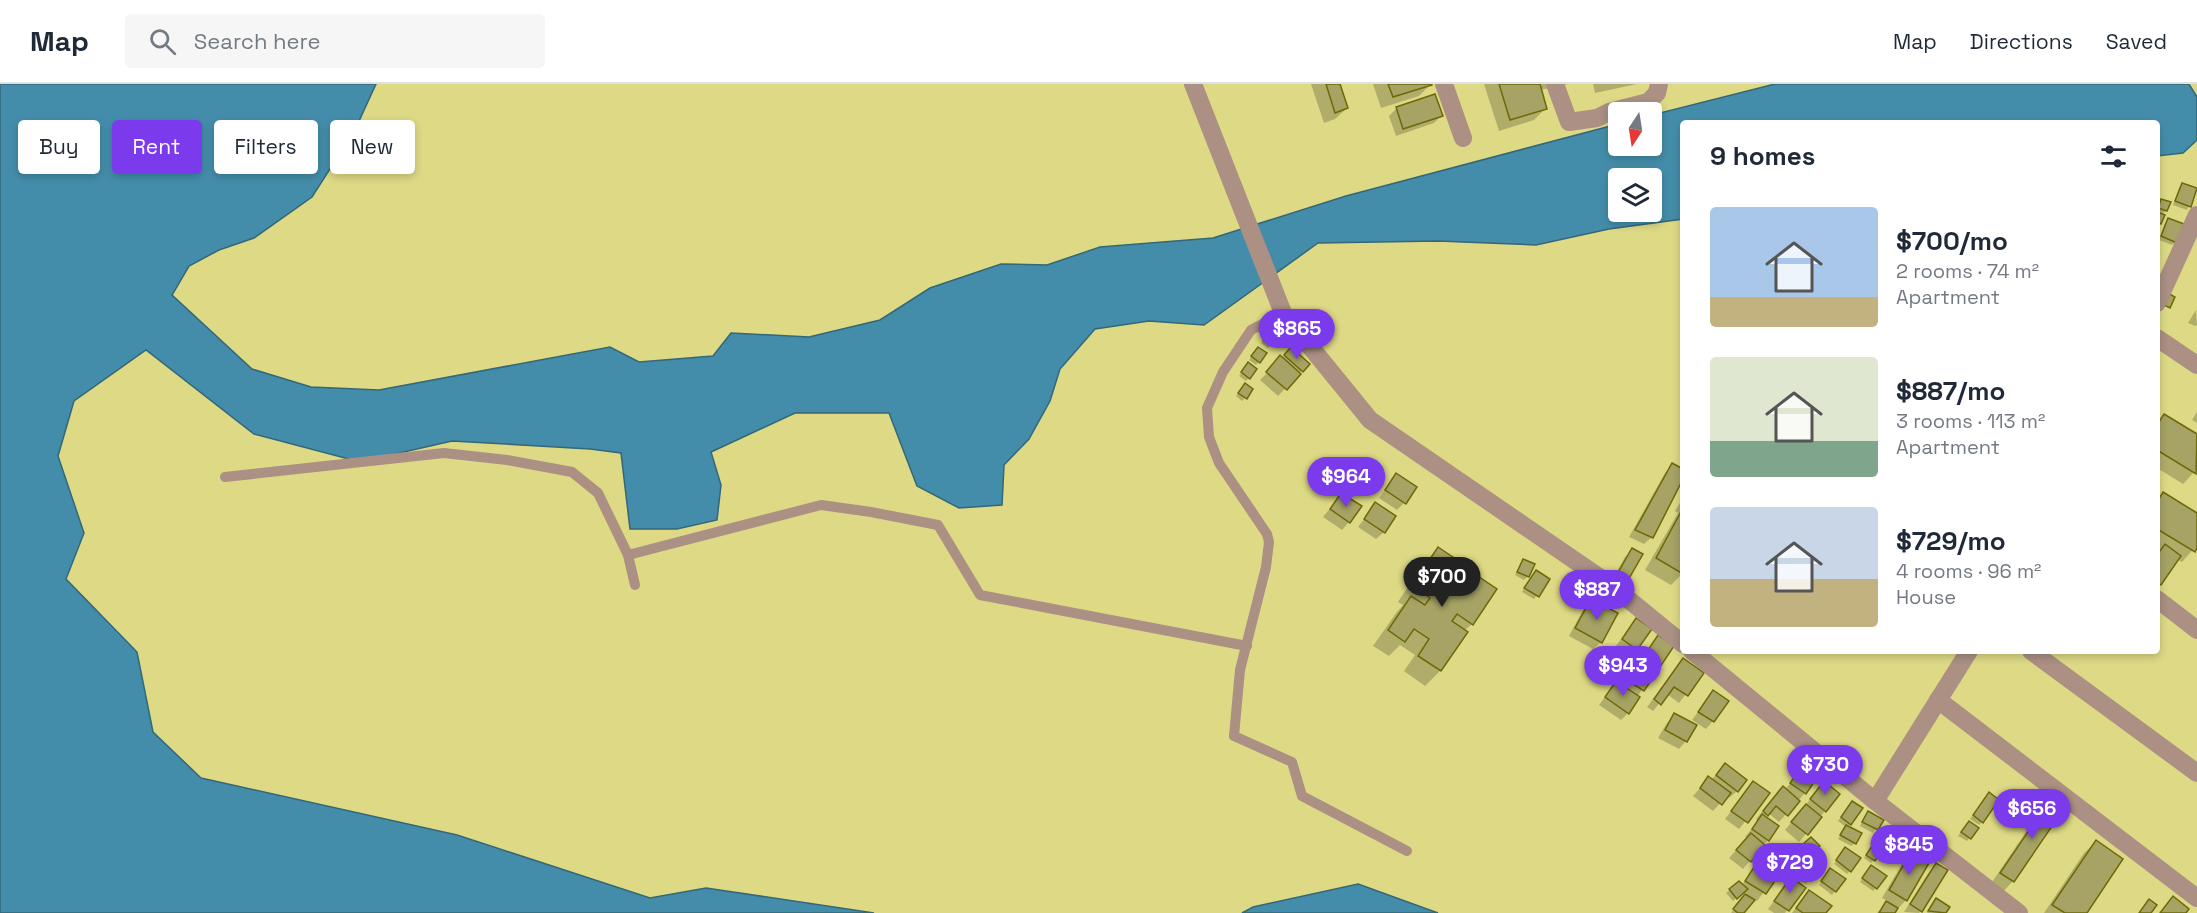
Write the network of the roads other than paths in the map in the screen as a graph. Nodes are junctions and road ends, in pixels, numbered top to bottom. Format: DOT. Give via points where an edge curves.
graph roads {
  1 [pos="1193,84"];
  2 [pos="1444,84"];
  3 [pos="1555,84"];
  4 [pos="1659,84"];
  5 [pos="1463,138"];
  6 [pos="2197,215"];
  7 [pos="2160,296"];
  8 [pos="1283,313"];
  9 [pos="2160,340"];
  10 [pos="2197,365"];
  11 [pos="225,477"];
  12 [pos="628,555"];
  13 [pos="635,585"];
  14 [pos="2160,601"];
  15 [pos="2197,630"];
  16 [pos="1680,642"];
  17 [pos="1247,646"];
  18 [pos="1696,654"];
  19 [pos="1967,654"];
  20 [pos="2035,654"];
  21 [pos="1938,700"];
  22 [pos="2197,773"];
  23 [pos="1875,801"];
  24 [pos="1407,851"];
  25 [pos="2197,898"];
  26 [pos="2019,913"];
  1 -- 8 [label="street"];
  2 -- 5 [label="street"];
  3 -- 4 [label="street" via="1569,122 1648,102"];
  6 -- 7 [label="street"];
  8 -- 16 [label="street" via="1370,420 1612,586"];
  8 -- 17 [label="lane" via="1251,330 1223,372 1208,408 1209,437 1219,463 1269,542"];
  9 -- 10 [label="street"];
  11 -- 12 [label="lane" via="444,453 572,472 598,493"];
  12 -- 13 [label="lane"];
  12 -- 17 [label="lane" via="821,505 871,512 938,525 980,595"];
  14 -- 15 [label="street"];
  17 -- 24 [label="lane" via="1240,669 1234,736 1292,762 1302,796"];
  18 -- 23 [label="street"];
  19 -- 21 [label="street"];
  20 -- 22 [label="street"];
  21 -- 23 [label="street"];
  21 -- 25 [label="street"];
  23 -- 26 [label="street"];
}
